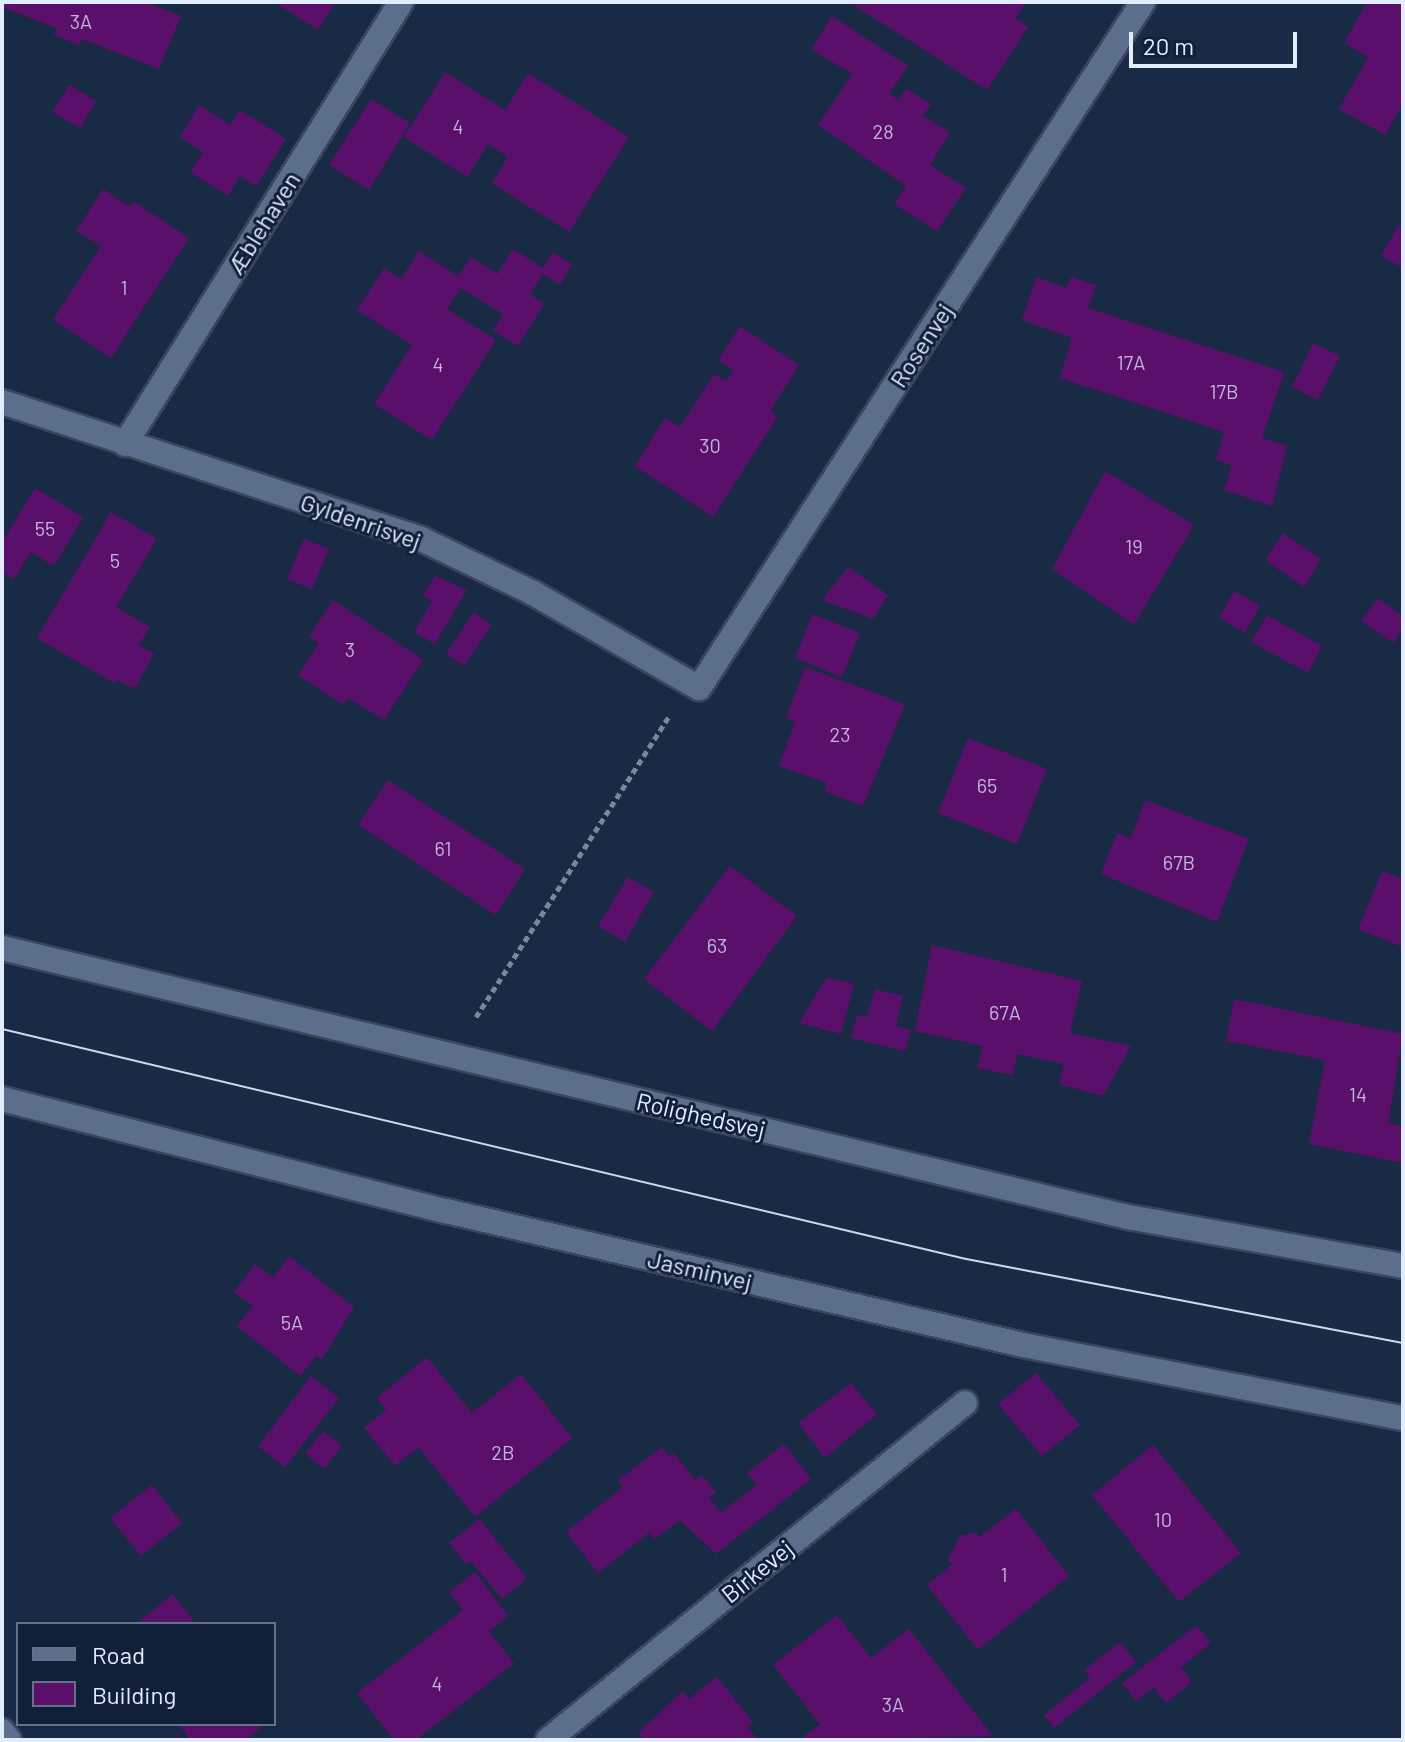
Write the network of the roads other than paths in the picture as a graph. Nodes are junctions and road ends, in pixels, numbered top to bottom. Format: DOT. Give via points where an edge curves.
graph roads {
  1 [pos="401,2"];
  2 [pos="1143,2"];
  3 [pos="2,402"];
  4 [pos="125,444"];
  5 [pos="699,688"];
  6 [pos="2,948"];
  7 [pos="2,1099"];
  8 [pos="1403,1266"];
  9 [pos="965,1403"];
  10 [pos="1403,1418"];
  11 [pos="2,1731"];
  12 [pos="9,1740"];
  13 [pos="548,1740"];
  1 -- 4 [label="street, Æblehaven"];
  2 -- 5 [label="street, Rosenvej"];
  3 -- 4 [label="street, Gyldenrisvej"];
  4 -- 5 [label="street, Gyldenrisvej" via="421,539 533,593"];
  6 -- 8 [label="street, Rolighedsvej" via="1128,1217"];
  7 -- 10 [label="street, Jasminvej" via="446,1211 1023,1345"];
  9 -- 13 [label="street, Birkevej"];
  11 -- 12 [label="street"];
}
